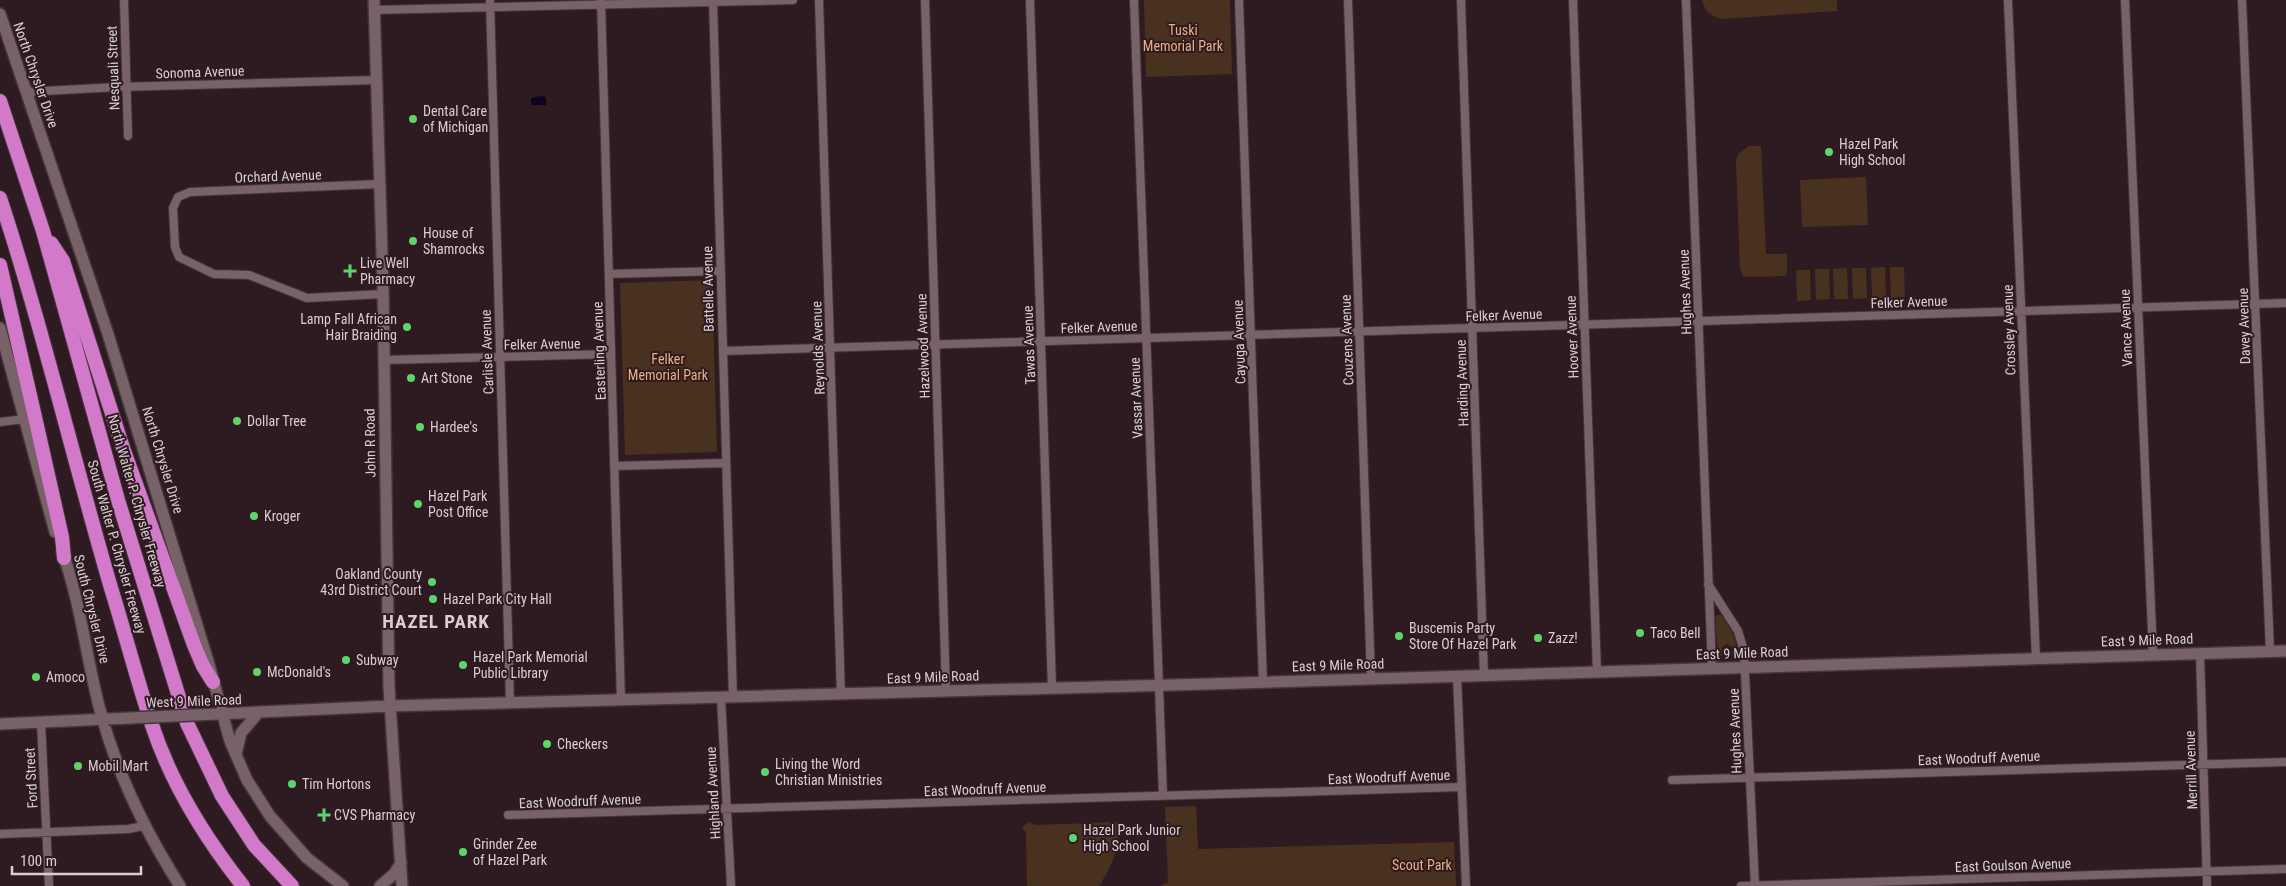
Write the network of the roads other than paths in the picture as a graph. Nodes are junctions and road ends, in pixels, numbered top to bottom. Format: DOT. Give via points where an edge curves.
graph roads {
  1 [pos="124,0"];
  2 [pos="793,0"];
  3 [pos="819,0"];
  4 [pos="924,0"];
  5 [pos="1030,0"];
  6 [pos="1134,0"];
  7 [pos="1239,0"];
  8 [pos="1348,0"];
  9 [pos="1461,0"];
  10 [pos="1573,0"];
  11 [pos="1686,0"];
  12 [pos="2008,0"];
  13 [pos="2125,0"];
  14 [pos="2242,0"];
  15 [pos="713,1"];
  16 [pos="601,2"];
  17 [pos="490,4"];
  18 [pos="374,5"];
  19 [pos="0,14"];
  20 [pos="376,80"];
  21 [pos="126,86"];
  22 [pos="25,92"];
  23 [pos="0,101"];
  24 [pos="128,136"];
  25 [pos="380,184"];
  26 [pos="0,198"];
  27 [pos="43,231"];
  28 [pos="0,265"];
  29 [pos="720,271"];
  30 [pos="609,274"];
  31 [pos="383,294"];
  32 [pos="2286,303"];
  33 [pos="2256,304"];
  34 [pos="2138,308"];
  35 [pos="2021,311"];
  36 [pos="1698,321"];
  37 [pos="1584,325"];
  38 [pos="0,328"];
  39 [pos="1472,329"];
  40 [pos="1360,332"];
  41 [pos="1251,336"];
  42 [pos="1146,338"];
  43 [pos="1041,342"];
  44 [pos="935,345"];
  45 [pos="830,348"];
  46 [pos="723,351"];
  47 [pos="611,354"];
  48 [pos="500,357"];
  49 [pos="384,360"];
  50 [pos="24,419"];
  51 [pos="0,422"];
  52 [pos="726,462"];
  53 [pos="614,466"];
  54 [pos="64,558"];
  55 [pos="1708,584"];
  56 [pos="2270,651"];
  57 [pos="2286,651"];
  58 [pos="2200,654"];
  59 [pos="2153,655"];
  60 [pos="2036,659"];
  61 [pos="1745,668"];
  62 [pos="1712,669"];
  63 [pos="1597,672"];
  64 [pos="1484,676"];
  65 [pos="1457,677"];
  66 [pos="1371,679"];
  67 [pos="213,682"];
  68 [pos="1263,683"];
  69 [pos="1158,686"];
  70 [pos="1052,688"];
  71 [pos="946,692"];
  72 [pos="841,695"];
  73 [pos="721,698"];
  74 [pos="733,698"];
  75 [pos="621,701"];
  76 [pos="510,703"];
  77 [pos="390,706"];
  78 [pos="258,713"];
  79 [pos="220,715"];
  80 [pos="105,719"];
  81 [pos="41,722"];
  82 [pos="0,724"];
  83 [pos="236,754"];
  84 [pos="2286,762"];
  85 [pos="2203,764"];
  86 [pos="1750,778"];
  87 [pos="1672,780"];
  88 [pos="1462,787"];
  89 [pos="1163,796"];
  90 [pos="726,808"];
  91 [pos="508,816"];
  92 [pos="144,826"];
  93 [pos="46,832"];
  94 [pos="0,834"];
  95 [pos="400,863"];
  96 [pos="2286,869"];
  97 [pos="2206,872"];
  98 [pos="49,886"];
  99 [pos="180,886"];
  100 [pos="243,886"];
  101 [pos="292,886"];
  102 [pos="343,886"];
  103 [pos="380,886"];
  104 [pos="402,886"];
  105 [pos="730,886"];
  106 [pos="1466,886"];
  107 [pos="1741,886"];
  108 [pos="1756,886"];
  109 [pos="2207,886"];
  1 -- 21 [label="street, Nesquali Street"];
  2 -- 15 [label="street"];
  3 -- 45 [label="street, Reynolds Avenue"];
  4 -- 44 [label="street, Hazelwood Avenue"];
  5 -- 43 [label="street, Tawas Avenue"];
  6 -- 42 [label="street, Vassar Avenue"];
  7 -- 41 [label="street, Cayuga Avenue"];
  8 -- 40 [label="street, Couzens Avenue"];
  9 -- 39 [label="street, Harding Avenue"];
  10 -- 37 [label="street, Hoover Avenue"];
  11 -- 36 [label="street, Hughes Avenue"];
  12 -- 35 [label="street, Crossley Avenue"];
  13 -- 34 [label="street, Vance Avenue"];
  14 -- 33 [label="street, Davey Avenue"];
  15 -- 16 [label="street"];
  15 -- 29 [label="street, Battelle Avenue"];
  16 -- 17 [label="street"];
  16 -- 30 [label="street, Easterling Avenue"];
  17 -- 18 [label="street"];
  17 -- 48 [label="street, Carlisle Avenue"];
  18 -- 20 [label="main road, John R Road"];
  19 -- 22 [label="main road, North Chrysler Drive"];
  20 -- 21 [label="street, Sonoma Avenue"];
  20 -- 25 [label="main road, John R Road"];
  21 -- 22 [label="street, Sonoma Avenue"];
  21 -- 24 [label="street, Nesquali Street"];
  22 -- 67 [label="main road, North Chrysler Drive" via="108,334"];
  23 -- 27 [label="highway, North Walter P. Chrysler Freeway"];
  25 -- 31 [label="main road, John R Road"];
  25 -- 31 [label="street, Orchard Avenue" via="190,192 178,197 173,208 174,247 183,259 207,271 219,275 249,275 307,298"];
  26 -- 100 [label="highway, South Walter P. Chrysler Freeway" via="24,272 152,727 195,815"];
  27 -- 67 [label="highway" via="64,261 124,450 194,645"];
  27 -- 101 [label="highway, North Walter P. Chrysler Freeway" via="118,500 187,723 222,796 254,845"];
  28 -- 54 [label="highway" via="62,537"];
  29 -- 30 [label="street"];
  29 -- 46 [label="street, Battelle Avenue"];
  30 -- 47 [label="street, Easterling Avenue"];
  31 -- 49 [label="main road, John R Road"];
  32 -- 33 [label="street, Felker Avenue"];
  33 -- 34 [label="street, Felker Avenue"];
  33 -- 56 [label="street, Davey Avenue"];
  34 -- 35 [label="street, Felker Avenue"];
  34 -- 59 [label="street, Vance Avenue"];
  35 -- 36 [label="street, Felker Avenue"];
  35 -- 60 [label="street, Crossley Avenue"];
  36 -- 37 [label="street, Felker Avenue"];
  36 -- 55 [label="street, Hughes Avenue"];
  37 -- 39 [label="street, Felker Avenue"];
  37 -- 63 [label="street, Hoover Avenue"];
  38 -- 50 [label="main road, South Chrysler Drive"];
  39 -- 40 [label="street, Felker Avenue"];
  39 -- 64 [label="street, Harding Avenue"];
  40 -- 41 [label="street, Felker Avenue"];
  40 -- 66 [label="street, Couzens Avenue"];
  41 -- 42 [label="street, Felker Avenue"];
  41 -- 68 [label="street, Cayuga Avenue"];
  42 -- 43 [label="street, Felker Avenue"];
  42 -- 69 [label="street, Vassar Avenue"];
  43 -- 44 [label="street, Felker Avenue"];
  43 -- 70 [label="street, Tawas Avenue"];
  44 -- 45 [label="street, Felker Avenue"];
  44 -- 71 [label="street, Hazelwood Avenue"];
  45 -- 46 [label="street, Felker Avenue"];
  45 -- 72 [label="street, Reynolds Avenue"];
  46 -- 52 [label="street, Battelle Avenue"];
  47 -- 48 [label="street, Felker Avenue"];
  47 -- 53 [label="street, Easterling Avenue"];
  48 -- 49 [label="street, Felker Avenue"];
  48 -- 76 [label="street, Carlisle Avenue"];
  49 -- 77 [label="main road, John R Road"];
  50 -- 51 [label="street"];
  50 -- 54 [label="main road, South Chrysler Drive"];
  52 -- 53 [label="street"];
  52 -- 74 [label="street, Battelle Avenue"];
  53 -- 75 [label="street, Easterling Avenue"];
  54 -- 80 [label="main road, South Chrysler Drive"];
  55 -- 61 [label="street, Hughes Avenue" via="1738,631 1744,646"];
  55 -- 62 [label="street, Hughes Avenue"];
  56 -- 57 [label="main road, East 9 Mile Road"];
  56 -- 58 [label="main road, East 9 Mile Road"];
  58 -- 59 [label="main road, East 9 Mile Road"];
  58 -- 85 [label="street, Merrill Avenue"];
  59 -- 60 [label="main road, East 9 Mile Road"];
  60 -- 61 [label="main road, East 9 Mile Road"];
  61 -- 62 [label="main road, East 9 Mile Road"];
  61 -- 86 [label="street, Hughes Avenue"];
  62 -- 63 [label="main road, East 9 Mile Road"];
  63 -- 64 [label="main road, East 9 Mile Road"];
  64 -- 65 [label="main road, East 9 Mile Road"];
  65 -- 66 [label="main road, East 9 Mile Road"];
  65 -- 88 [label="street"];
  66 -- 68 [label="main road, East 9 Mile Road"];
  67 -- 79 [label="main road, North Chrysler Drive"];
  68 -- 69 [label="main road, East 9 Mile Road"];
  69 -- 70 [label="main road, East 9 Mile Road"];
  69 -- 89 [label="street, Vassar Avenue"];
  70 -- 71 [label="main road, East 9 Mile Road"];
  71 -- 72 [label="main road, East 9 Mile Road"];
  72 -- 74 [label="main road, East 9 Mile Road"];
  73 -- 74 [label="main road, East 9 Mile Road"];
  73 -- 75 [label="main road, East 9 Mile Road"];
  73 -- 90 [label="street, Highland Avenue"];
  75 -- 76 [label="main road, East 9 Mile Road"];
  76 -- 77 [label="main road, East 9 Mile Road"];
  77 -- 78 [label="main road, West 9 Mile Road"];
  77 -- 95 [label="main road, John R Road"];
  78 -- 79 [label="main road, West 9 Mile Road"];
  78 -- 83 [label="main road" via="241,733"];
  79 -- 80 [label="main road, West 9 Mile Road, bridge"];
  79 -- 83 [label="main road, North Chrysler Drive"];
  80 -- 81 [label="main road, West 9 Mile Road"];
  80 -- 92 [label="main road, South Chrysler Drive" via="117,763"];
  81 -- 82 [label="main road, West 9 Mile Road"];
  81 -- 93 [label="street, Ford Street"];
  83 -- 102 [label="main road, North Chrysler Drive" via="247,780 280,828 307,858"];
  84 -- 85 [label="street, East Woodruff Avenue"];
  85 -- 86 [label="street, East Woodruff Avenue"];
  85 -- 97 [label="street, Merrill Avenue"];
  86 -- 87 [label="street, East Woodruff Avenue"];
  86 -- 108 [label="street, Hughes Avenue"];
  88 -- 89 [label="street, East Woodruff Avenue"];
  88 -- 106 [label="street"];
  89 -- 90 [label="street, East Woodruff Avenue"];
  90 -- 91 [label="street, East Woodruff Avenue"];
  90 -- 105 [label="street, Highland Avenue"];
  92 -- 93 [label="street"];
  92 -- 99 [label="main road, South Chrysler Drive"];
  93 -- 94 [label="street"];
  93 -- 98 [label="street, Ford Street"];
  95 -- 103 [label="main road" via="394,874"];
  95 -- 104 [label="main road, John R Road"];
  96 -- 97 [label="street, East Goulson Avenue"];
  97 -- 108 [label="street, East Goulson Avenue"];
  97 -- 109 [label="street, Merrill Avenue"];
  107 -- 108 [label="street, East Goulson Avenue"];
}
